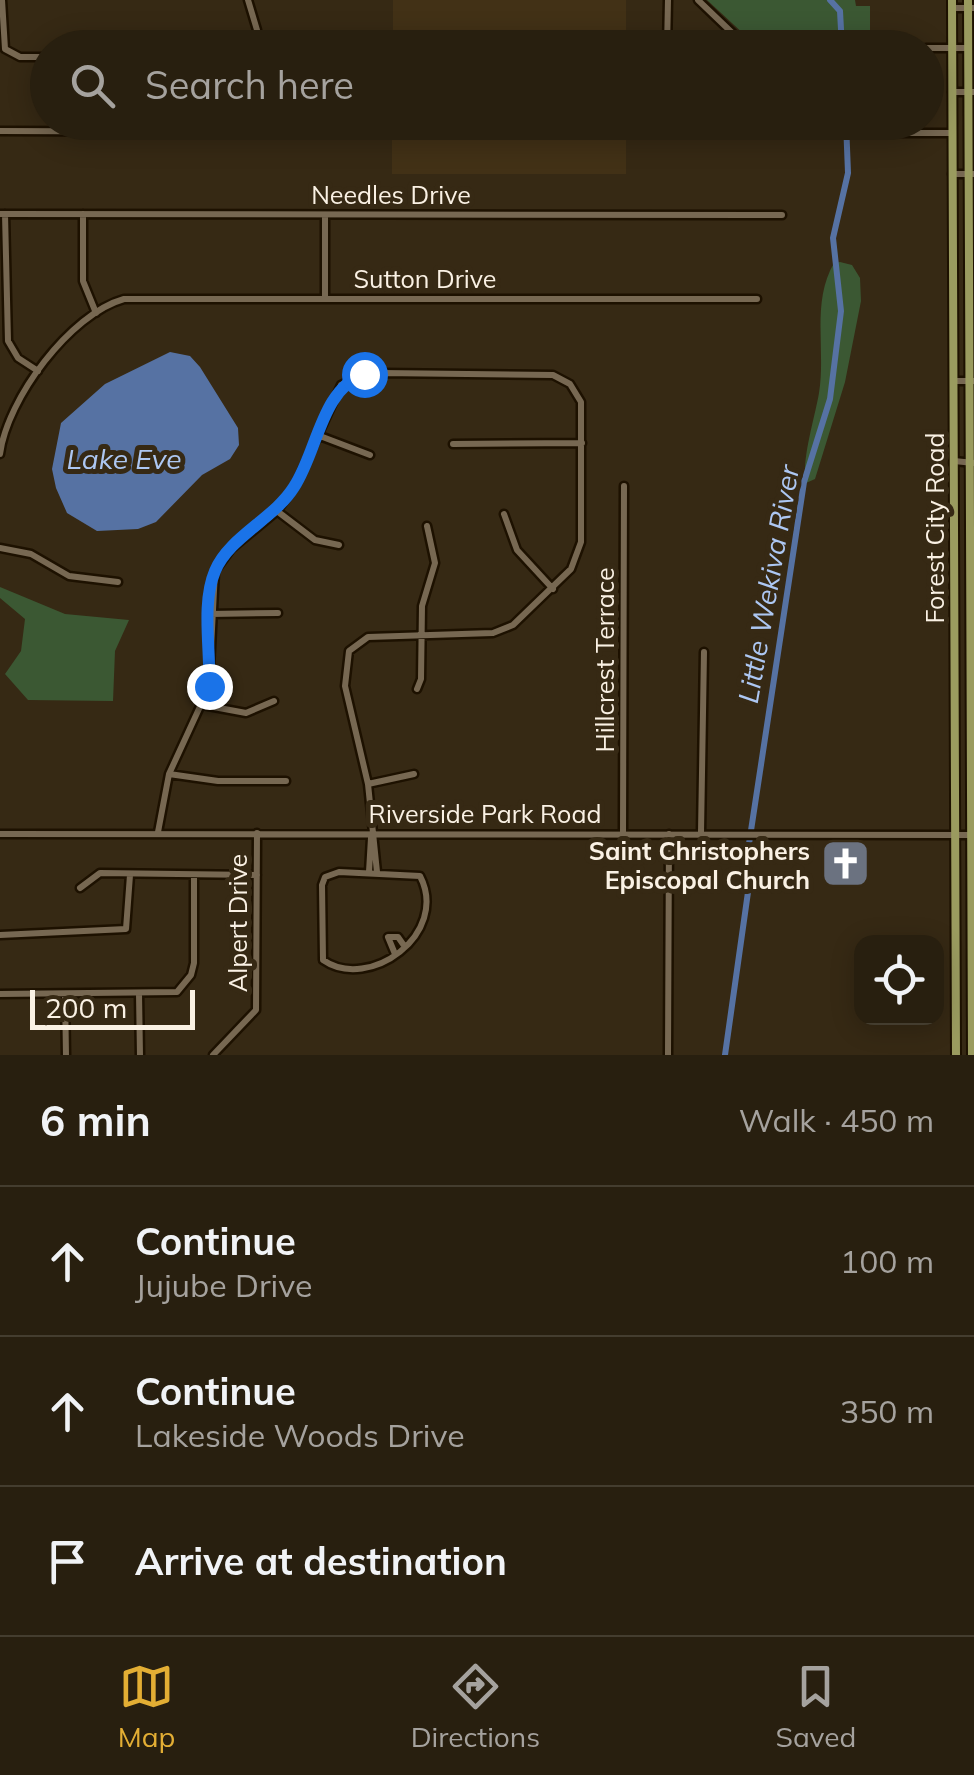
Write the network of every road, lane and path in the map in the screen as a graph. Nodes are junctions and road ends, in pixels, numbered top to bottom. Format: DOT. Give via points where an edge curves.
graph roads {
  1 [pos="2,0"];
  2 [pos="248,0"];
  3 [pos="668,0"];
  4 [pos="698,0"];
  5 [pos="952,4"];
  6 [pos="970,5"];
  7 [pos="257,30"];
  8 [pos="667,30"];
  9 [pos="729,30"];
  10 [pos="944,48"];
  11 [pos="952,48"];
  12 [pos="968,48"];
  13 [pos="30,57"];
  14 [pos="952,92"];
  15 [pos="971,92"];
  16 [pos="0,132"];
  17 [pos="30,132"];
  18 [pos="944,132"];
  19 [pos="952,132"];
  20 [pos="969,151"];
  21 [pos="952,174"];
  22 [pos="971,174"];
  23 [pos="2,214"];
  24 [pos="83,214"];
  25 [pos="325,214"];
  26 [pos="782,215"];
  27 [pos="325,298"];
  28 [pos="757,299"];
  29 [pos="96,314"];
  30 [pos="38,371"];
  31 [pos="954,381"];
  32 [pos="972,381"];
  33 [pos="320,436"];
  34 [pos="582,443"];
  35 [pos="453,444"];
  36 [pos="0,454"];
  37 [pos="370,455"];
  38 [pos="954,461"];
  39 [pos="972,464"];
  40 [pos="624,486"];
  41 [pos="277,511"];
  42 [pos="504,514"];
  43 [pos="427,526"];
  44 [pos="339,545"];
  45 [pos="0,548"];
  46 [pos="118,582"];
  47 [pos="972,584"];
  48 [pos="553,589"];
  49 [pos="278,613"];
  50 [pos="210,614"];
  51 [pos="422,636"];
  52 [pos="704,652"];
  53 [pos="954,671"];
  54 [pos="970,675"];
  55 [pos="417,689"];
  56 [pos="274,701"];
  57 [pos="203,705"];
  58 [pos="168,774"];
  59 [pos="414,774"];
  60 [pos="286,780"];
  61 [pos="368,784"];
  62 [pos="158,832"];
  63 [pos="257,832"];
  64 [pos="372,832"];
  65 [pos="702,833"];
  66 [pos="0,834"];
  67 [pos="623,834"];
  68 [pos="670,834"];
  69 [pos="954,834"];
  70 [pos="970,834"];
  71 [pos="373,872"];
  72 [pos="130,874"];
  73 [pos="194,874"];
  74 [pos="257,874"];
  75 [pos="80,888"];
  76 [pos="0,935"];
  77 [pos="405,947"];
  78 [pos="394,954"];
  79 [pos="0,994"];
  80 [pos="66,994"];
  81 [pos="139,994"];
  82 [pos="956,1003"];
  83 [pos="973,1003"];
  84 [pos="956,1026"];
  85 [pos="972,1026"];
  86 [pos="66,1055"];
  87 [pos="140,1055"];
  88 [pos="213,1055"];
  89 [pos="668,1055"];
  90 [pos="956,1055"];
  91 [pos="972,1055"];
  1 -- 13 [label="street" via="4,49"];
  2 -- 7 [label="street"];
  3 -- 8 [label="street"];
  4 -- 9 [label="street"];
  5 -- 6 [label="street"];
  5 -- 11 [label="main road, Forest City Road"];
  6 -- 12 [label="main road, Forest City Road"];
  10 -- 11 [label="street"];
  11 -- 12 [label="street"];
  11 -- 14 [label="main road, Forest City Road"];
  12 -- 15 [label="main road, Forest City Road"];
  14 -- 15 [label="street"];
  14 -- 19 [label="main road, Forest City Road"];
  15 -- 20 [label="main road, Forest City Road"];
  16 -- 17 [label="street"];
  18 -- 19 [label="street"];
  19 -- 20 [label="main road"];
  19 -- 21 [label="main road, Forest City Road"];
  20 -- 22 [label="main road, Forest City Road"];
  21 -- 22 [label="street"];
  21 -- 31 [label="main road, Forest City Road"];
  22 -- 32 [label="main road, Forest City Road"];
  23 -- 24 [label="street, Needles Drive"];
  23 -- 30 [label="street" via="8,341"];
  24 -- 25 [label="street, Needles Drive"];
  24 -- 29 [label="street" via="83,281"];
  25 -- 26 [label="street, Needles Drive"];
  25 -- 27 [label="street"];
  27 -- 28 [label="street, Sutton Drive"];
  27 -- 29 [label="street, Sutton Drive" via="139,297 110,303"];
  29 -- 30 [label="street"];
  30 -- 36 [label="street" via="8,422"];
  31 -- 32 [label="street"];
  31 -- 38 [label="main road, Forest City Road"];
  32 -- 39 [label="main road, Forest City Road"];
  33 -- 34 [label="street" via="341,385 364,374 553,376 577,391"];
  33 -- 37 [label="street"];
  33 -- 41 [label="street"];
  34 -- 35 [label="street"];
  34 -- 48 [label="street" via="578,556"];
  38 -- 39 [label="street"];
  38 -- 53 [label="main road, Forest City Road"];
  39 -- 47 [label="main road, Forest City Road"];
  40 -- 67 [label="street, Hillcrest Terrace"];
  41 -- 44 [label="street" via="315,540"];
  41 -- 50 [label="street" via="222,559"];
  42 -- 48 [label="street" via="517,550"];
  43 -- 51 [label="street" via="435,563 422,606"];
  45 -- 46 [label="street" via="31,554 70,576"];
  47 -- 54 [label="main road, Forest City Road"];
  48 -- 51 [label="street" via="493,634"];
  49 -- 50 [label="street"];
  50 -- 57 [label="street"];
  51 -- 55 [label="street"];
  51 -- 61 [label="street" via="368,637 344,662 346,703"];
  52 -- 65 [label="street"];
  53 -- 54 [label="street"];
  53 -- 69 [label="main road, Forest City Road"];
  54 -- 70 [label="main road, Forest City Road"];
  56 -- 57 [label="street" via="246,713"];
  57 -- 58 [label="street"];
  58 -- 60 [label="street" via="218,782"];
  58 -- 62 [label="street"];
  59 -- 61 [label="street"];
  61 -- 64 [label="street"];
  62 -- 63 [label="street, Riverside Park Road"];
  62 -- 66 [label="street, Riverside Park Road"];
  63 -- 64 [label="street, Riverside Park Road"];
  63 -- 74 [label="street, Alpert Drive"];
  64 -- 67 [label="street, Riverside Park Road"];
  64 -- 71 [label="street"];
  65 -- 68 [label="street, Riverside Park Road"];
  65 -- 69 [label="street, Riverside Park Road"];
  67 -- 68 [label="street, Riverside Park Road"];
  68 -- 89 [label="street"];
  69 -- 70 [label="street, Riverside Park Road"];
  69 -- 82 [label="main road, Forest City Road"];
  70 -- 83 [label="main road, Forest City Road"];
  71 -- 77 [label="street" via="412,872 424,884 424,929"];
  71 -- 78 [label="street" via="325,877 323,960 373,966"];
  72 -- 73 [label="street"];
  72 -- 75 [label="street" via="100,873"];
  72 -- 76 [label="street" via="126,929"];
  73 -- 74 [label="street"];
  73 -- 81 [label="street" via="192,975 177,992"];
  74 -- 88 [label="street, Alpert Drive" via="256,1010"];
  77 -- 78 [label="street"];
  77 -- 78 [label="street" via="398,937 388,937"];
  79 -- 80 [label="street"];
  80 -- 81 [label="street"];
  80 -- 86 [label="street"];
  81 -- 87 [label="street"];
  82 -- 83 [label="street"];
  82 -- 84 [label="main road, Forest City Road"];
  83 -- 85 [label="main road, Forest City Road"];
  84 -- 85 [label="street"];
  84 -- 90 [label="main road, Forest City Road"];
  85 -- 91 [label="main road, Forest City Road"];
}
